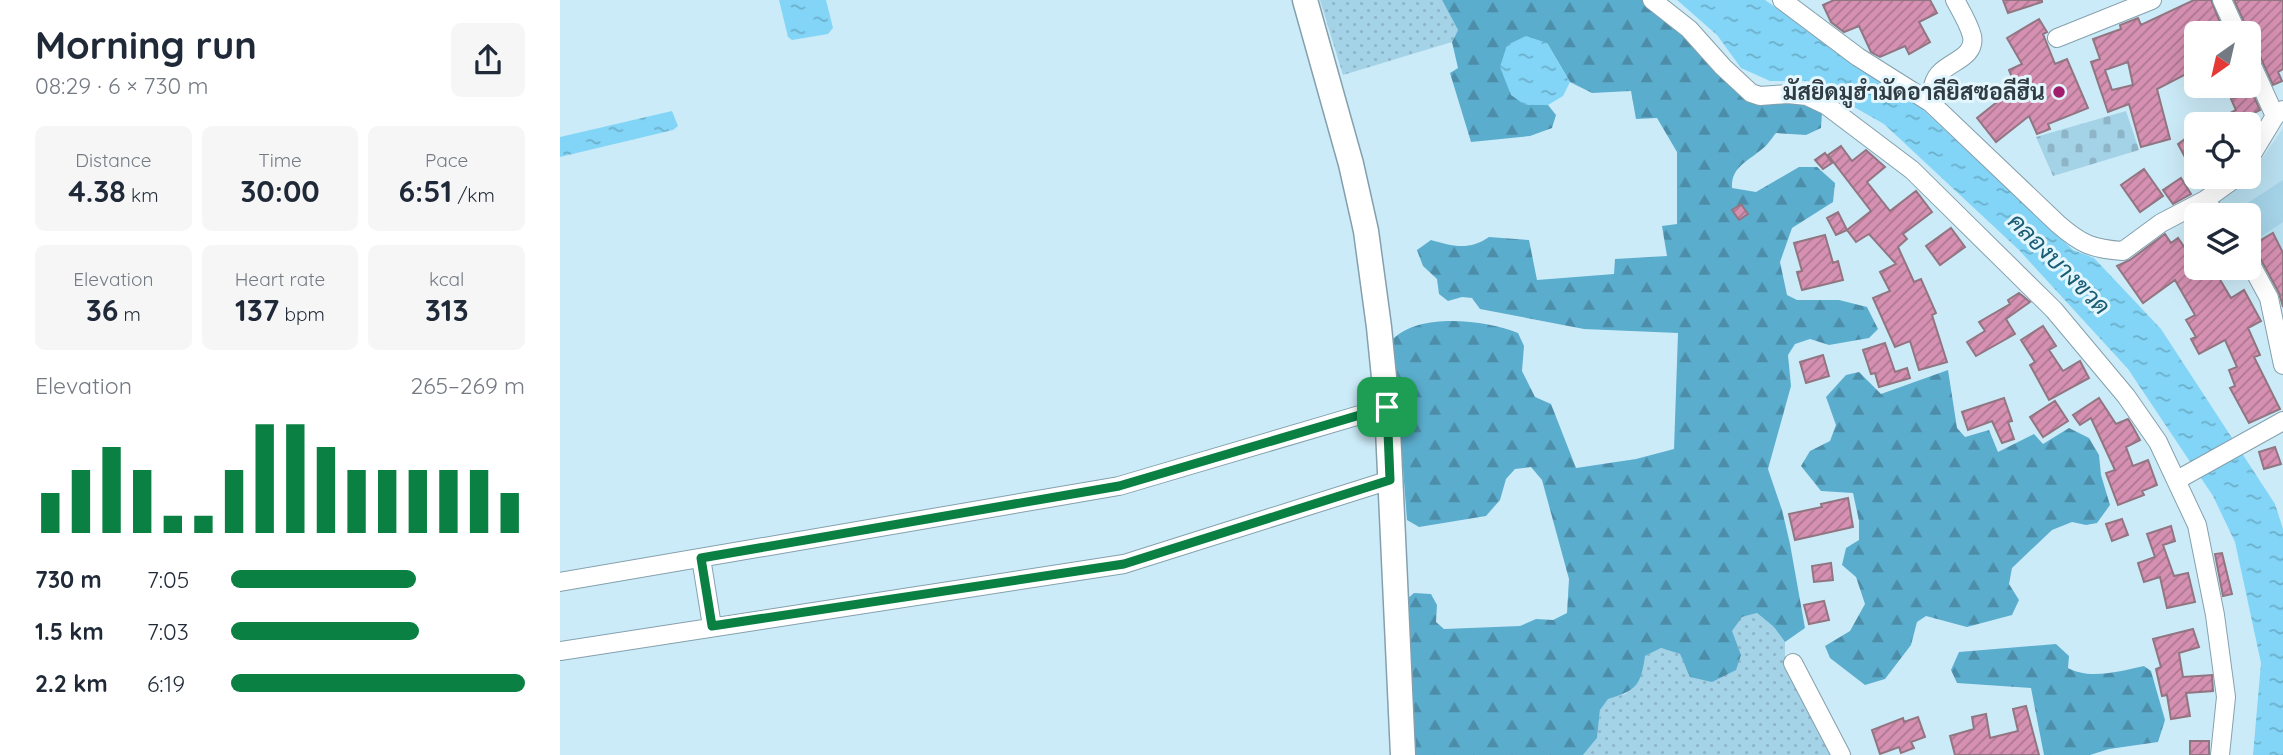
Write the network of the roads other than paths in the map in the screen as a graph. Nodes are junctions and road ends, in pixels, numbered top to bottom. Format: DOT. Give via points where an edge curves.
graph roads {
  1 [pos="1305,0"];
  2 [pos="1652,0"];
  3 [pos="1782,0"];
  4 [pos="1955,0"];
  5 [pos="2152,0"];
  6 [pos="2222,0"];
  7 [pos="2232,21"];
  8 [pos="2057,37"];
  9 [pos="2261,81"];
  10 [pos="1931,103"];
  11 [pos="2279,113"];
  12 [pos="2261,141"];
  13 [pos="2220,189"];
  14 [pos="2205,200"];
  15 [pos="2207,203"];
  16 [pos="2259,280"];
  17 [pos="2283,365"];
  18 [pos="1387,407"];
  19 [pos="2283,421"];
  20 [pos="2181,477"];
  21 [pos="1390,480"];
  22 [pos="701,558"];
  23 [pos="560,582"];
  24 [pos="712,626"];
  25 [pos="560,651"];
  26 [pos="1793,663"];
  27 [pos="1403,755"];
  28 [pos="1841,755"];
  29 [pos="2220,755"];
  1 -- 18 [label="main road" via="1366,231"];
  2 -- 20 [label="street" via="1689,29 1751,93 1807,96 1826,105 1912,170 2054,310 2126,396"];
  3 -- 10 [label="street" via="1858,57"];
  4 -- 10 [label="street" via="1973,44 1965,56 1940,72 1933,83"];
  5 -- 8 [label="street"];
  6 -- 7 [label="street"];
  9 -- 11 [label="street"];
  10 -- 14 [label="street" via="2058,224 2097,249 2123,251 2161,223"];
  11 -- 12 [label="street"];
  13 -- 14 [label="street"];
  14 -- 15 [label="street"];
  16 -- 17 [label="street" via="2269,298"];
  18 -- 21 [label="main road"];
  18 -- 22 [label="street" via="1119,486"];
  19 -- 20 [label="street"];
  20 -- 29 [label="street" via="2197,525 2215,615 2226,697"];
  21 -- 24 [label="street" via="1124,564"];
  21 -- 27 [label="main road"];
  22 -- 23 [label="street"];
  22 -- 24 [label="street"];
  24 -- 25 [label="street"];
  26 -- 28 [label="street"];
}
